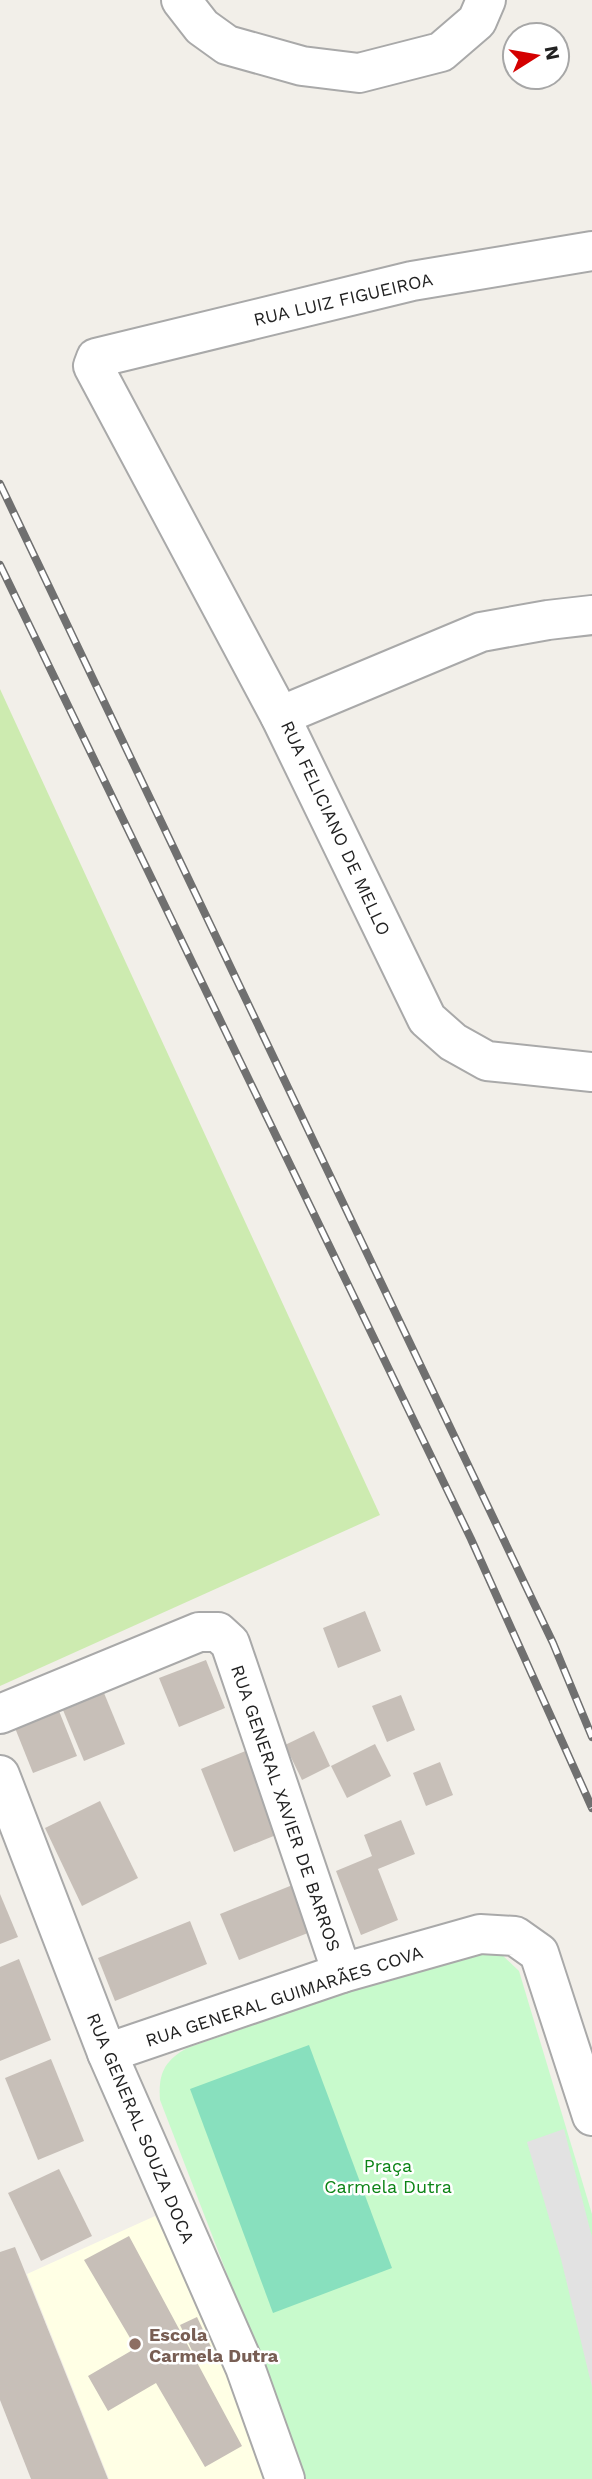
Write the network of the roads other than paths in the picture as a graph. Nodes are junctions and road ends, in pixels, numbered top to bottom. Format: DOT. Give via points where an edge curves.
graph roads {
  1 [pos="181,0"];
  2 [pos="486,0"];
  3 [pos="592,251"];
  4 [pos="592,615"];
  5 [pos="281,716"];
  6 [pos="592,1072"];
  7 [pos="0,1714"];
  8 [pos="0,1775"];
  9 [pos="342,1973"];
  10 [pos="107,2053"];
  11 [pos="592,2116"];
  12 [pos="285,2479"];
  1 -- 2 [label="street" via="202,27 227,45 302,66 359,73 441,52 477,21"];
  3 -- 5 [label="street, RUA LUIZ FIGUEIROA" via="412,281 96,358 94,372"];
  4 -- 5 [label="street, RUA FELICIANO DE MELLO" via="481,632"];
  5 -- 6 [label="street, RUA FELICIANO DE MELLO" via="427,1019 453,1042 487,1061"];
  7 -- 9 [label="street, RUA GENERAL XAVIER DE BARROS" via="199,1632 218,1632 230,1643"];
  8 -- 10 [label="street, RUA GENERAL SOUZA DOCA"];
  9 -- 10 [label="street, RUA GENERAL GUIMARÃES COVA"];
  9 -- 11 [label="street, RUA GENERAL GUIMARÃES COVA" via="480,1934 515,1936 539,1953"];
  10 -- 12 [label="street, RUA GENERAL SOUZA DOCA" via="245,2367"];
}
